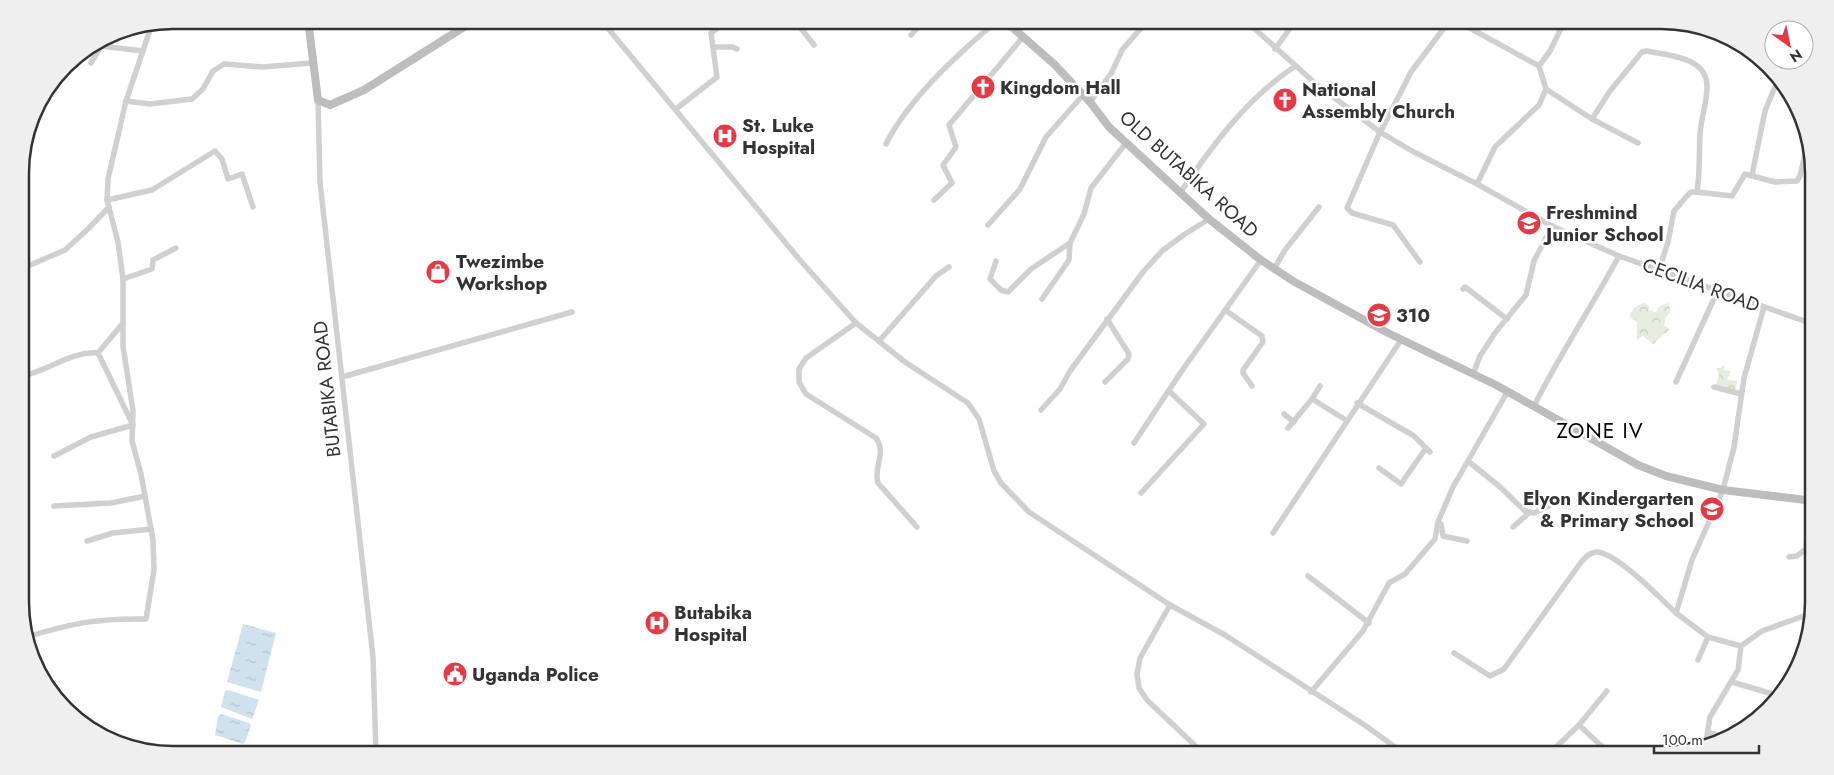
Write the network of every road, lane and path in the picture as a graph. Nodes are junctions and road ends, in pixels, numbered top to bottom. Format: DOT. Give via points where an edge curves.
graph roads {
  1 [pos="309,29"];
  2 [pos="461,29"];
  3 [pos="609,29"];
  4 [pos="716,29"];
  5 [pos="802,29"];
  6 [pos="916,29"];
  7 [pos="988,29"];
  8 [pos="1014,29"];
  9 [pos="1140,29"];
  10 [pos="1255,29"];
  11 [pos="1289,29"];
  12 [pos="1443,29"];
  13 [pos="1471,29"];
  14 [pos="1561,29"];
  15 [pos="150,31"];
  16 [pos="911,35"];
  17 [pos="1023,37"];
  18 [pos="814,45"];
  19 [pos="104,46"];
  20 [pos="713,47"];
  21 [pos="99,48"];
  22 [pos="737,49"];
  23 [pos="1275,49"];
  24 [pos="143,51"];
  25 [pos="90,63"];
  26 [pos="312,63"];
  27 [pos="1539,66"];
  28 [pos="1294,67"];
  29 [pos="1775,84"];
  30 [pos="1546,89"];
  31 [pos="1083,95"];
  32 [pos="318,100"];
  33 [pos="126,101"];
  34 [pos="1090,102"];
  35 [pos="676,108"];
  36 [pos="1592,119"];
  37 [pos="1380,132"];
  38 [pos="1126,143"];
  39 [pos="1638,143"];
  40 [pos="886,144"];
  41 [pos="1804,156"];
  42 [pos="1752,175"];
  43 [pos="1476,184"];
  44 [pos="1697,192"];
  45 [pos="1180,193"];
  46 [pos="107,200"];
  47 [pos="934,200"];
  48 [pos="109,207"];
  49 [pos="253,207"];
  50 [pos="1319,207"];
  51 [pos="1209,219"];
  52 [pos="988,225"];
  53 [pos="1552,226"];
  54 [pos="1070,243"];
  55 [pos="176,248"];
  56 [pos="1619,256"];
  57 [pos="1261,260"];
  58 [pos="996,262"];
  59 [pos="1420,262"];
  60 [pos="29,266"];
  61 [pos="949,267"];
  62 [pos="1274,269"];
  63 [pos="1659,270"];
  64 [pos="123,279"];
  65 [pos="1463,289"];
  66 [pos="1717,292"];
  67 [pos="1042,299"];
  68 [pos="1764,307"];
  69 [pos="1225,310"];
  70 [pos="572,312"];
  71 [pos="1107,319"];
  72 [pos="1507,319"];
  73 [pos="1805,321"];
  74 [pos="123,323"];
  75 [pos="856,323"];
  76 [pos="880,340"];
  77 [pos="1401,340"];
  78 [pos="98,353"];
  79 [pos="29,374"];
  80 [pos="1473,374"];
  81 [pos="342,377"];
  82 [pos="1105,382"];
  83 [pos="1676,382"];
  84 [pos="1252,386"];
  85 [pos="1320,386"];
  86 [pos="1714,387"];
  87 [pos="1169,391"];
  88 [pos="1509,392"];
  89 [pos="1741,394"];
  90 [pos="1312,399"];
  91 [pos="1358,403"];
  92 [pos="1534,406"];
  93 [pos="1041,410"];
  94 [pos="1284,414"];
  95 [pos="1346,420"];
  96 [pos="1294,422"];
  97 [pos="133,425"];
  98 [pos="1288,428"];
  99 [pos="1134,443"];
  100 [pos="54,456"];
  101 [pos="1469,462"];
  102 [pos="1379,468"];
  103 [pos="1722,490"];
  104 [pos="1141,493"];
  105 [pos="144,496"];
  106 [pos="1805,500"];
  107 [pos="54,506"];
  108 [pos="1550,506"];
  109 [pos="1530,512"];
  110 [pos="1440,517"];
  111 [pos="917,527"];
  112 [pos="1513,527"];
  113 [pos="151,529"];
  114 [pos="1273,533"];
  115 [pos="87,541"];
  116 [pos="1467,541"];
  117 [pos="1805,550"];
  118 [pos="1789,557"];
  119 [pos="1308,576"];
  120 [pos="1170,604"];
  121 [pos="1676,613"];
  122 [pos="1804,616"];
  123 [pos="1369,623"];
  124 [pos="33,635"];
  125 [pos="1708,637"];
  126 [pos="1741,646"];
  127 [pos="1454,654"];
  128 [pos="1698,660"];
  129 [pos="1732,682"];
  130 [pos="1607,691"];
  131 [pos="1311,692"];
  132 [pos="1772,694"];
  133 [pos="1579,725"];
  134 [pos="1708,732"];
  135 [pos="1717,735"];
  136 [pos="1707,739"];
  137 [pos="376,746"];
  138 [pos="1196,746"];
  139 [pos="1394,746"];
  140 [pos="1557,746"];
  141 [pos="1602,746"];
  1 -- 26 [label="main road, BUTABIKA ROAD"];
  2 -- 32 [label="main road" via="350,98 330,105"];
  3 -- 35 [label="street"];
  4 -- 20 [label="street" via="711,33"];
  5 -- 18 [label="street"];
  6 -- 16 [label="street"];
  7 -- 40 [label="street" via="942,71 901,119"];
  8 -- 17 [label="main road, OLD BUTABIKA ROAD"];
  9 -- 34 [label="street" via="1122,50 1111,74"];
  10 -- 23 [label="street, CECILIA ROAD"];
  11 -- 23 [label="street"];
  12 -- 37 [label="street" via="1412,72"];
  13 -- 27 [label="street"];
  14 -- 27 [label="street"];
  15 -- 24 [label="street"];
  17 -- 31 [label="main road, OLD BUTABIKA ROAD"];
  17 -- 47 [label="street" via="949,125 956,147 943,165 952,183"];
  19 -- 24 [label="street"];
  20 -- 22 [label="street"];
  20 -- 35 [label="street" via="717,77"];
  21 -- 25 [label="street"];
  23 -- 28 [label="street, CECILIA ROAD"];
  24 -- 33 [label="street"];
  26 -- 32 [label="main road, BUTABIKA ROAD"];
  26 -- 33 [label="street" via="262,67 224,64 213,71 203,89 192,99 150,104"];
  27 -- 30 [label="street"];
  28 -- 37 [label="street, CECILIA ROAD"];
  28 -- 45 [label="street" via="1239,114 1214,143"];
  29 -- 42 [label="street" via="1765,111"];
  30 -- 36 [label="street"];
  30 -- 43 [label="street" via="1539,105 1495,147"];
  31 -- 34 [label="main road, OLD BUTABIKA ROAD"];
  31 -- 52 [label="street" via="1046,137 1020,189"];
  32 -- 81 [label="street, BUTABIKA ROAD" via="320,182"];
  33 -- 46 [label="street" via="108,179"];
  34 -- 38 [label="main road, OLD BUTABIKA ROAD"];
  35 -- 75 [label="street" via="799,259"];
  36 -- 39 [label="street"];
  36 -- 44 [label="street" via="1642,52 1692,62 1704,75 1707,86"];
  37 -- 43 [label="street, CECILIA ROAD"];
  37 -- 59 [label="street" via="1347,208 1352,214 1393,225"];
  38 -- 45 [label="main road, OLD BUTABIKA ROAD"];
  38 -- 54 [label="street" via="1092,188"];
  41 -- 42 [label="street" via="1798,180 1775,182"];
  42 -- 44 [label="street" via="1745,174 1732,196"];
  43 -- 53 [label="street, CECILIA ROAD"];
  44 -- 63 [label="street" via="1691,192 1674,211"];
  45 -- 51 [label="main road, OLD BUTABIKA ROAD"];
  46 -- 48 [label="street"];
  46 -- 49 [label="street" via="152,190 215,151 222,159 228,179 242,174"];
  48 -- 60 [label="street" via="65,250"];
  48 -- 64 [label="street"];
  50 -- 62 [label="street"];
  51 -- 57 [label="main road, OLD BUTABIKA ROAD"];
  51 -- 71 [label="street" via="1162,252"];
  53 -- 56 [label="street, CECILIA ROAD"];
  53 -- 72 [label="street" via="1534,261 1526,295"];
  54 -- 58 [label="street" via="1030,269 1008,292 990,278"];
  54 -- 67 [label="street" via="1069,260"];
  55 -- 64 [label="street" via="153,260 152,269"];
  56 -- 63 [label="street, CECILIA ROAD"];
  56 -- 92 [label="street"];
  57 -- 62 [label="main road, OLD BUTABIKA ROAD"];
  57 -- 69 [label="street"];
  61 -- 76 [label="street" via="936,276"];
  62 -- 77 [label="main road, OLD BUTABIKA ROAD"];
  63 -- 66 [label="street, CECILIA ROAD"];
  64 -- 74 [label="street"];
  65 -- 72 [label="street" via="1468,288"];
  66 -- 68 [label="street, CECILIA ROAD"];
  66 -- 83 [label="street"];
  68 -- 73 [label="street, CECILIA ROAD"];
  68 -- 89 [label="street"];
  69 -- 84 [label="street" via="1262,336 1262,342 1243,370"];
  69 -- 87 [label="street"];
  70 -- 81 [label="street"];
  71 -- 82 [label="street" via="1129,354"];
  71 -- 93 [label="street" via="1060,389"];
  72 -- 80 [label="street" via="1480,356"];
  74 -- 78 [label="street"];
  74 -- 97 [label="street"];
  75 -- 76 [label="street"];
  75 -- 111 [label="street" via="806,358 799,370 799,382 806,394 876,438 881,449 876,476 878,483"];
  76 -- 120 [label="street" via="905,362 968,403 979,419 994,471 1029,512"];
  77 -- 80 [label="main road, OLD BUTABIKA ROAD"];
  77 -- 91 [label="street"];
  78 -- 79 [label="street" via="74,355"];
  78 -- 97 [label="street"];
  80 -- 88 [label="main road, OLD BUTABIKA ROAD"];
  81 -- 137 [label="street, BUTABIKA ROAD" via="373,657"];
  85 -- 90 [label="street"];
  86 -- 89 [label="street"];
  87 -- 99 [label="street"];
  87 -- 104 [label="street" via="1204,424"];
  88 -- 92 [label="main road, OLD BUTABIKA ROAD"];
  88 -- 101 [label="street"];
  89 -- 103 [label="street" via="1734,447"];
  90 -- 95 [label="street"];
  90 -- 96 [label="street"];
  91 -- 95 [label="street"];
  91 -- 102 [label="street" via="1414,436 1428,450 1401,484"];
  92 -- 103 [label="main road, OLD BUTABIKA ROAD" via="1638,465 1666,476"];
  94 -- 96 [label="street"];
  95 -- 114 [label="street"];
  96 -- 98 [label="street"];
  97 -- 100 [label="street" via="86,439"];
  97 -- 105 [label="street" via="132,440"];
  101 -- 109 [label="street"];
  101 -- 110 [label="street"];
  103 -- 106 [label="main road, OLD BUTABIKA ROAD"];
  103 -- 121 [label="street" via="1692,560"];
  105 -- 107 [label="street"];
  105 -- 113 [label="street"];
  108 -- 109 [label="street"];
  109 -- 112 [label="street"];
  110 -- 116 [label="street" via="1443,536"];
  110 -- 123 [label="street" via="1435,539 1405,574 1389,583"];
  113 -- 115 [label="street" via="106,534"];
  113 -- 124 [label="street" via="154,570 146,619 106,618"];
  117 -- 118 [label="street"];
  119 -- 123 [label="street"];
  120 -- 131 [label="street" via="1225,635"];
  120 -- 138 [label="street" via="1140,658 1139,688 1147,700"];
  121 -- 125 [label="street"];
  121 -- 127 [label="street" via="1631,571 1599,552 1592,552 1582,561 1504,670 1490,676"];
  122 -- 126 [label="street" via="1762,631"];
  123 -- 131 [label="street"];
  125 -- 126 [label="street"];
  125 -- 128 [label="street"];
  126 -- 129 [label="street" via="1738,670"];
  129 -- 132 [label="street"];
  129 -- 134 [label="street" via="1713,711"];
  130 -- 133 [label="street"];
  131 -- 139 [label="street"];
  133 -- 140 [label="street"];
  133 -- 141 [label="street"];
  134 -- 135 [label="street"];
  134 -- 136 [label="street"];
}
